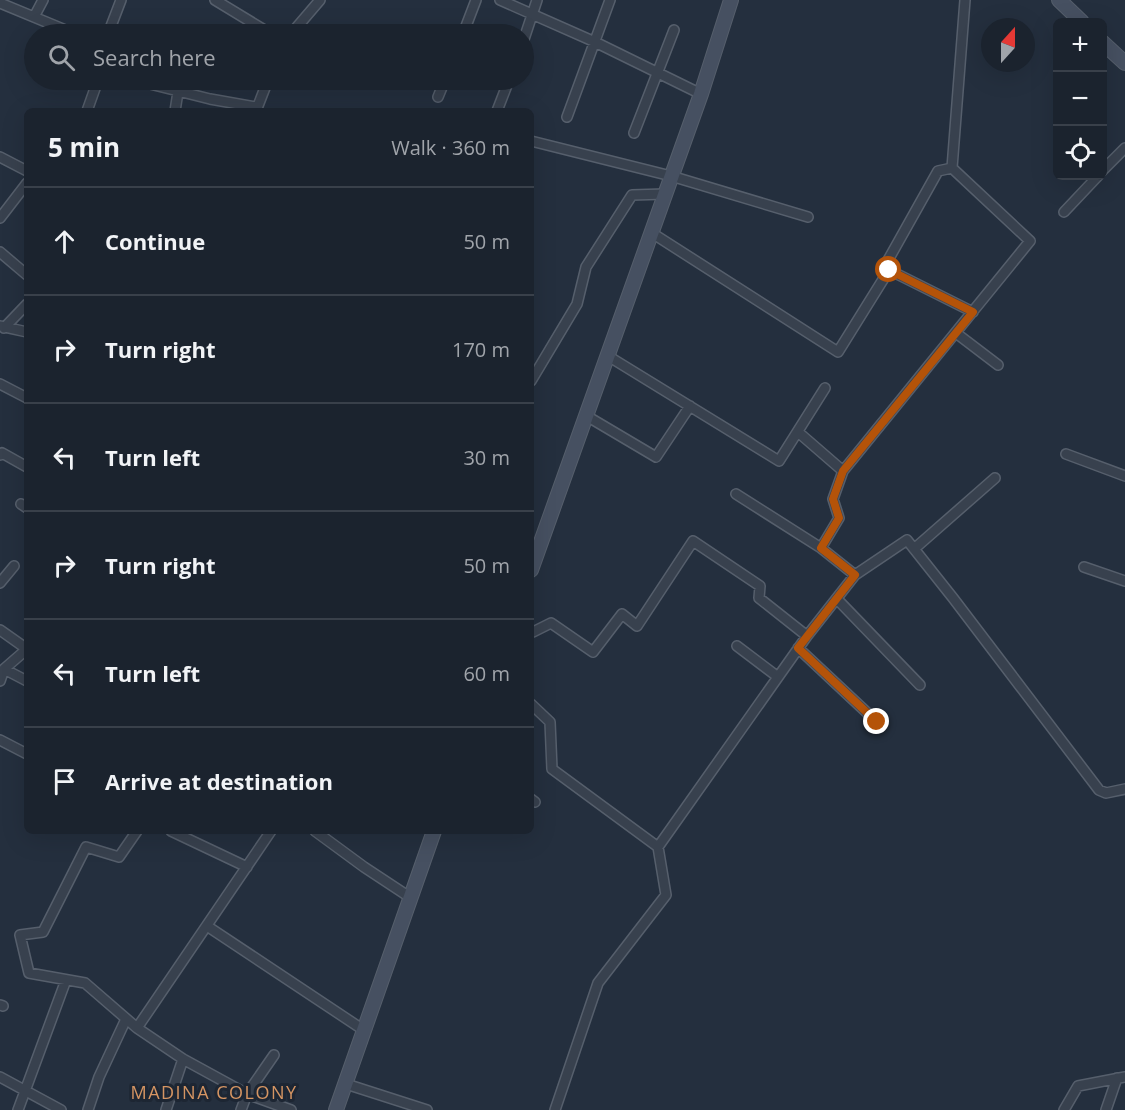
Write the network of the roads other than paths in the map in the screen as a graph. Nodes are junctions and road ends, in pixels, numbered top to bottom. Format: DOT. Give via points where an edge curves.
graph roads {
  1 [pos="43,0"];
  2 [pos="121,0"];
  3 [pos="215,0"];
  4 [pos="320,0"];
  5 [pos="476,0"];
  6 [pos="500,0"];
  7 [pos="537,0"];
  8 [pos="610,0"];
  9 [pos="731,0"];
  10 [pos="965,0"];
  11 [pos="1059,0"];
  12 [pos="0,3"];
  13 [pos="532,15"];
  14 [pos="34,17"];
  15 [pos="1078,18"];
  16 [pos="51,24"];
  17 [pos="112,24"];
  18 [pos="255,24"];
  19 [pos="300,24"];
  20 [pos="467,24"];
  21 [pos="529,24"];
  22 [pos="674,30"];
  23 [pos="595,42"];
  24 [pos="1107,47"];
  25 [pos="1125,63"];
  26 [pos="656,73"];
  27 [pos="94,90"];
  28 [pos="171,90"];
  29 [pos="264,90"];
  30 [pos="441,90"];
  31 [pos="505,90"];
  32 [pos="178,92"];
  33 [pos="701,94"];
  34 [pos="438,97"];
  35 [pos="88,108"];
  36 [pos="175,108"];
  37 [pos="251,108"];
  38 [pos="256,108"];
  39 [pos="498,108"];
  40 [pos="567,117"];
  41 [pos="634,133"];
  42 [pos="534,142"];
  43 [pos="1125,148"];
  44 [pos="0,156"];
  45 [pos="1107,166"];
  46 [pos="952,168"];
  47 [pos="24,169"];
  48 [pos="670,176"];
  49 [pos="1094,180"];
  50 [pos="24,188"];
  51 [pos="665,194"];
  52 [pos="1064,212"];
  53 [pos="808,217"];
  54 [pos="0,218"];
  55 [pos="652,233"];
  56 [pos="0,252"];
  57 [pos="889,270"];
  58 [pos="24,272"];
  59 [pos="24,307"];
  60 [pos="973,312"];
  61 [pos="2,327"];
  62 [pos="24,331"];
  63 [pos="956,333"];
  64 [pos="608,356"];
  65 [pos="998,365"];
  66 [pos="534,376"];
  67 [pos="0,384"];
  68 [pos="825,388"];
  69 [pos="24,396"];
  70 [pos="690,406"];
  71 [pos="585,415"];
  72 [pos="798,432"];
  73 [pos="1066,454"];
  74 [pos="0,455"];
  75 [pos="24,465"];
  76 [pos="843,471"];
  77 [pos="1125,476"];
  78 [pos="995,478"];
  79 [pos="736,494"];
  80 [pos="821,548"];
  81 [pos="914,549"];
  82 [pos="534,561"];
  83 [pos="14,566"];
  84 [pos="1084,567"];
  85 [pos="855,575"];
  86 [pos="1125,581"];
  87 [pos="0,583"];
  88 [pos="837,599"];
  89 [pos="0,630"];
  90 [pos="534,632"];
  91 [pos="807,636"];
  92 [pos="737,646"];
  93 [pos="24,647"];
  94 [pos="798,648"];
  95 [pos="24,652"];
  96 [pos="4,669"];
  97 [pos="778,677"];
  98 [pos="24,679"];
  99 [pos="0,681"];
  100 [pos="920,685"];
  101 [pos="534,707"];
  102 [pos="877,722"];
  103 [pos="0,740"];
  104 [pos="24,752"];
  105 [pos="1125,789"];
  106 [pos="135,834"];
  107 [pos="177,834"];
  108 [pos="269,834"];
  109 [pos="319,834"];
  110 [pos="431,834"];
  111 [pos="658,847"];
  112 [pos="247,867"];
  113 [pos="411,898"];
  114 [pos="207,926"];
  115 [pos="66,980"];
  116 [pos="126,1018"];
  117 [pos="137,1028"];
  118 [pos="365,1031"];
  119 [pos="274,1054"];
  120 [pos="183,1059"];
  121 [pos="0,1077"];
  122 [pos="1121,1078"];
  123 [pos="346,1084"];
  124 [pos="25,1091"];
  125 [pos="247,1094"];
  126 [pos="18,1110"];
  127 [pos="61,1110"];
  128 [pos="88,1110"];
  129 [pos="166,1110"];
  130 [pos="241,1110"];
  131 [pos="291,1110"];
  132 [pos="336,1110"];
  133 [pos="428,1110"];
  134 [pos="555,1110"];
  135 [pos="1064,1110"];
  136 [pos="1106,1110"];
  1 -- 14 [label="street"];
  2 -- 17 [label="street"];
  3 -- 18 [label="street"];
  4 -- 19 [label="street"];
  5 -- 20 [label="street"];
  6 -- 13 [label="street"];
  7 -- 13 [label="street"];
  8 -- 23 [label="street"];
  9 -- 33 [label="street"];
  10 -- 46 [label="street"];
  11 -- 15 [label="street"];
  12 -- 14 [label="street"];
  13 -- 21 [label="street"];
  13 -- 23 [label="street"];
  14 -- 16 [label="street"];
  22 -- 26 [label="street"];
  23 -- 26 [label="street"];
  23 -- 40 [label="street"];
  24 -- 25 [label="street"];
  26 -- 33 [label="street"];
  26 -- 41 [label="street"];
  27 -- 35 [label="street"];
  28 -- 32 [label="street"];
  29 -- 38 [label="street"];
  30 -- 34 [label="street"];
  31 -- 39 [label="street"];
  32 -- 36 [label="street"];
  32 -- 37 [label="street"];
  33 -- 48 [label="street"];
  42 -- 48 [label="street"];
  43 -- 45 [label="street"];
  44 -- 47 [label="street"];
  46 -- 57 [label="street" via="938,171 887,262"];
  46 -- 60 [label="street" via="1030,241"];
  48 -- 51 [label="street"];
  48 -- 53 [label="street"];
  49 -- 52 [label="street"];
  50 -- 54 [label="street"];
  51 -- 55 [label="street"];
  51 -- 66 [label="street" via="632,195 586,267 577,304"];
  55 -- 57 [label="street" via="838,352"];
  55 -- 64 [label="street"];
  56 -- 58 [label="street"];
  57 -- 60 [label="street"];
  59 -- 61 [label="street"];
  60 -- 63 [label="street"];
  61 -- 62 [label="street"];
  63 -- 65 [label="street"];
  63 -- 76 [label="street"];
  64 -- 70 [label="street"];
  64 -- 71 [label="street"];
  67 -- 69 [label="street"];
  68 -- 72 [label="street"];
  70 -- 71 [label="street" via="656,457"];
  70 -- 72 [label="street" via="779,461"];
  71 -- 82 [label="street"];
  72 -- 76 [label="street"];
  73 -- 77 [label="street"];
  74 -- 75 [label="street"];
  76 -- 80 [label="street" via="833,499 839,518"];
  78 -- 81 [label="street"];
  79 -- 80 [label="street"];
  80 -- 85 [label="street"];
  81 -- 85 [label="street" via="907,540"];
  81 -- 105 [label="street" via="1099,790 1106,793"];
  83 -- 87 [label="street"];
  84 -- 86 [label="street"];
  85 -- 88 [label="street"];
  88 -- 91 [label="street"];
  88 -- 100 [label="street"];
  89 -- 93 [label="street"];
  90 -- 91 [label="street" via="551,623 593,652 622,614 637,626 693,541 760,586 759,598"];
  91 -- 94 [label="street"];
  92 -- 97 [label="street"];
  94 -- 97 [label="street"];
  94 -- 102 [label="street"];
  95 -- 96 [label="street"];
  96 -- 98 [label="street"];
  96 -- 99 [label="street"];
  97 -- 111 [label="street"];
  101 -- 111 [label="street" via="550,722 552,769"];
  103 -- 104 [label="street"];
  106 -- 115 [label="street" via="119,857 86,847 43,932 20,935 29,973"];
  107 -- 112 [label="street"];
  108 -- 112 [label="street"];
  109 -- 113 [label="street"];
  110 -- 113 [label="street"];
  111 -- 134 [label="street" via="666,895 598,983"];
  112 -- 114 [label="street"];
  113 -- 118 [label="street"];
  114 -- 117 [label="street"];
  114 -- 118 [label="street"];
  115 -- 116 [label="street" via="85,983"];
  115 -- 124 [label="street"];
  116 -- 117 [label="street"];
  116 -- 128 [label="street"];
  117 -- 120 [label="street"];
  118 -- 123 [label="street"];
  119 -- 125 [label="street"];
  120 -- 125 [label="street"];
  120 -- 129 [label="street"];
  121 -- 124 [label="street"];
  122 -- 135 [label="street" via="1078,1086"];
  122 -- 136 [label="street"];
  123 -- 132 [label="street"];
  123 -- 133 [label="street"];
  124 -- 126 [label="street"];
  124 -- 127 [label="street"];
  125 -- 130 [label="street"];
  125 -- 131 [label="street"];
}
